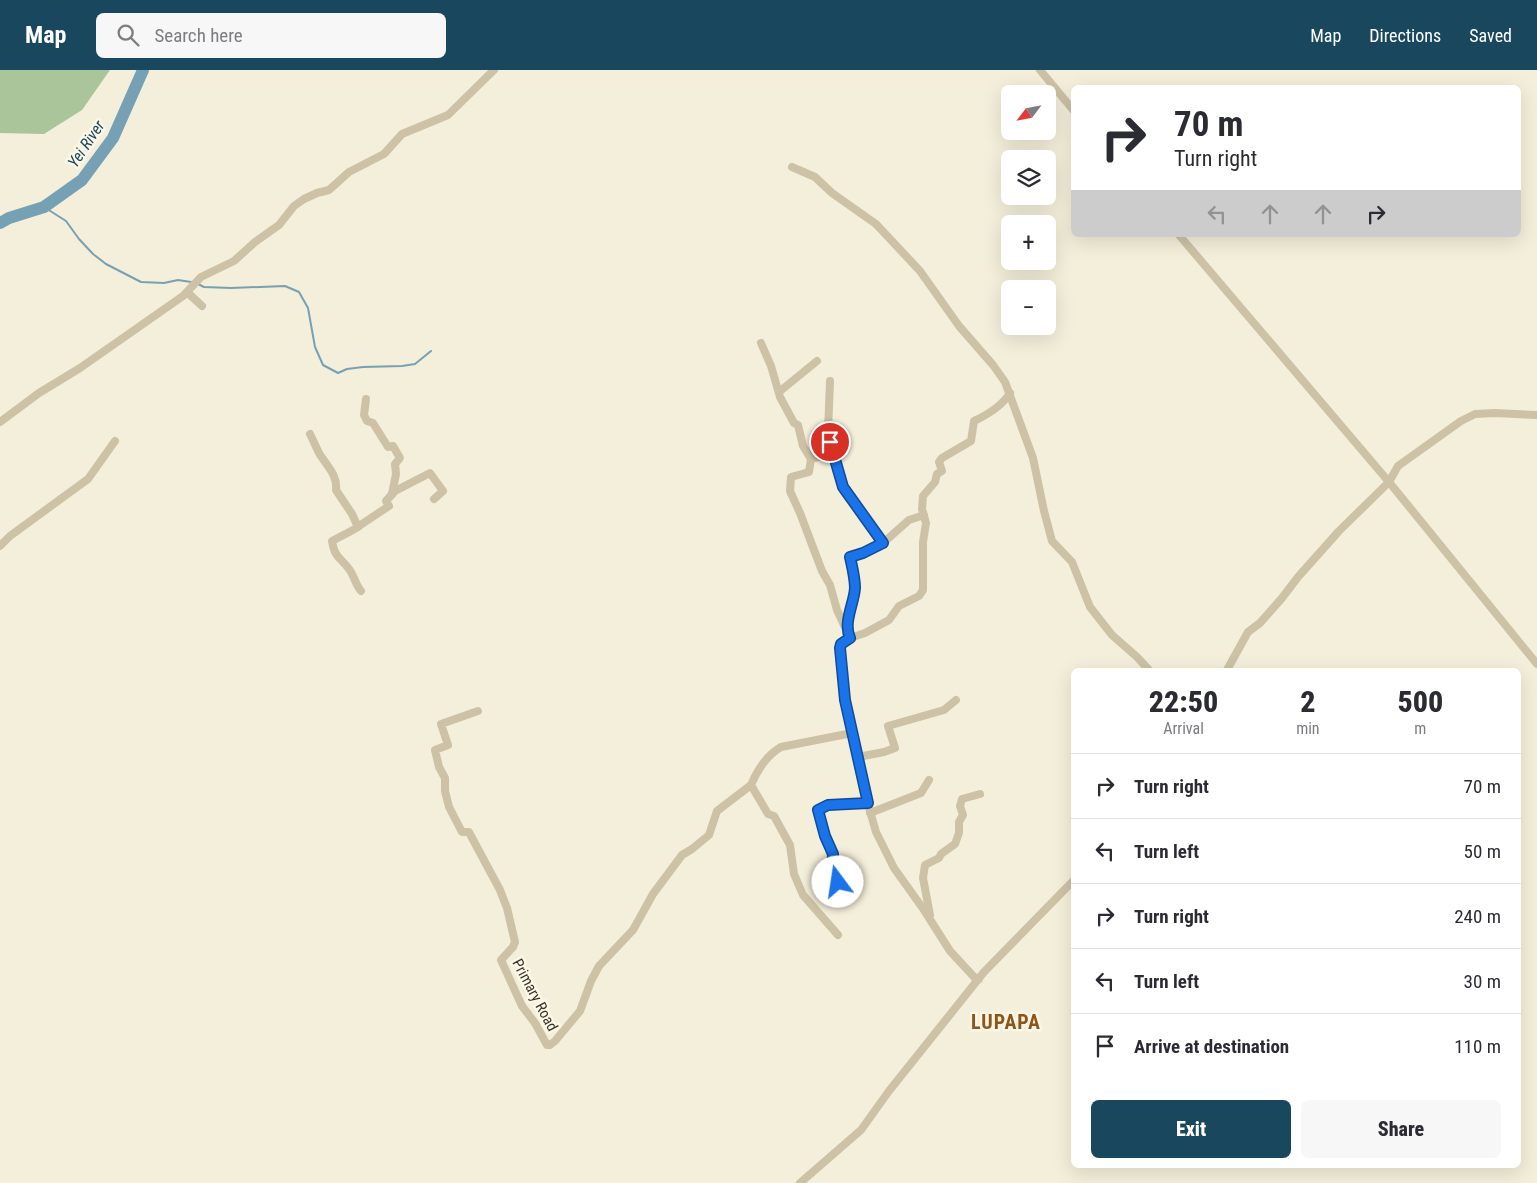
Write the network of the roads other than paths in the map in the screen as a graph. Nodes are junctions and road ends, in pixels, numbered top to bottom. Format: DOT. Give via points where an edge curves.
graph roads {
  1 [pos="494,70"];
  2 [pos="1040,70"];
  3 [pos="1071,107"];
  4 [pos="792,167"];
  5 [pos="1181,237"];
  6 [pos="188,293"];
  7 [pos="202,306"];
  8 [pos="761,343"];
  9 [pos="817,361"];
  10 [pos="830,381"];
  11 [pos="779,392"];
  12 [pos="1010,393"];
  13 [pos="366,399"];
  14 [pos="1537,414"];
  15 [pos="0,422"];
  16 [pos="310,434"];
  17 [pos="115,441"];
  18 [pos="833,453"];
  19 [pos="811,459"];
  20 [pos="1389,482"];
  21 [pos="392,494"];
  22 [pos="434,499"];
  23 [pos="924,514"];
  24 [pos="358,527"];
  25 [pos="883,543"];
  26 [pos="0,546"];
  27 [pos="361,591"];
  28 [pos="848,635"];
  29 [pos="1537,664"];
  30 [pos="1147,668"];
  31 [pos="1228,668"];
  32 [pos="956,700"];
  33 [pos="478,711"];
  34 [pos="852,733"];
  35 [pos="858,756"];
  36 [pos="929,780"];
  37 [pos="751,785"];
  38 [pos="980,794"];
  39 [pos="868,803"];
  40 [pos="870,813"];
  41 [pos="1071,883"];
  42 [pos="844,893"];
  43 [pos="931,922"];
  44 [pos="838,936"];
  45 [pos="979,979"];
  46 [pos="800,1183"];
  1 -- 6 [label="street" via="448,115 402,134 384,154 349,172 329,190 304,199 279,225 234,261 201,277"];
  2 -- 3 [label="street"];
  4 -- 12 [label="street" via="815,177 876,224 920,271 959,326 993,365"];
  5 -- 20 [label="street"];
  6 -- 7 [label="street"];
  6 -- 15 [label="street"];
  8 -- 11 [label="street"];
  9 -- 11 [label="street"];
  10 -- 18 [label="street" via="828,432"];
  11 -- 19 [label="street" via="794,423 798,424 803,446"];
  12 -- 23 [label="street" via="1002,403 974,421 971,441 939,462 942,470 923,496"];
  12 -- 30 [label="street" via="1033,458 1052,541 1072,562 1090,607"];
  13 -- 21 [label="street" via="364,415 367,421 373,423 388,447 393,446 400,458 394,464 396,474"];
  14 -- 20 [label="street" via="1475,414 1398,466"];
  16 -- 24 [label="street" via="334,475 336,490"];
  17 -- 26 [label="street" via="88,479"];
  18 -- 19 [label="street"];
  18 -- 25 [label="street" via="843,487"];
  19 -- 28 [label="street" via="809,472 791,477 790,491"];
  20 -- 29 [label="street"];
  20 -- 31 [label="street" via="1339,531 1282,598 1248,632"];
  21 -- 22 [label="street" via="430,473 443,491"];
  21 -- 24 [label="street" via="386,501 389,506"];
  23 -- 25 [label="street" via="909,520"];
  23 -- 28 [label="street" via="924,590 899,606 889,620 865,633"];
  24 -- 27 [label="street" via="332,541 334,552 349,569"];
  25 -- 28 [label="street" via="850,557 855,588"];
  28 -- 34 [label="street" via="840,648"];
  32 -- 35 [label="street" via="944,710 888,726 895,748"];
  33 -- 37 [label="street, Primary Road" via="441,724 448,745 435,750 435,754 445,778 445,791 453,816 462,832 469,832 507,908 515,942 501,960 522,1006 547,1045 555,1041 580,1011 599,966 633,930 652,894 682,855 709,835 717,811"];
  34 -- 35 [label="street"];
  34 -- 37 [label="street" via="781,747 772,752"];
  35 -- 39 [label="street"];
  36 -- 40 [label="street" via="921,793"];
  37 -- 44 [label="street" via="790,845 794,874 803,895"];
  38 -- 43 [label="street" via="962,799 963,814 955,844 925,866 923,878"];
  39 -- 40 [label="street"];
  39 -- 42 [label="street" via="828,805 818,810 833,854 832,872"];
  40 -- 43 [label="street" via="894,868"];
  41 -- 45 [label="street"];
  43 -- 45 [label="street" via="950,951"];
  45 -- 46 [label="street" via="861,1130"];
}
